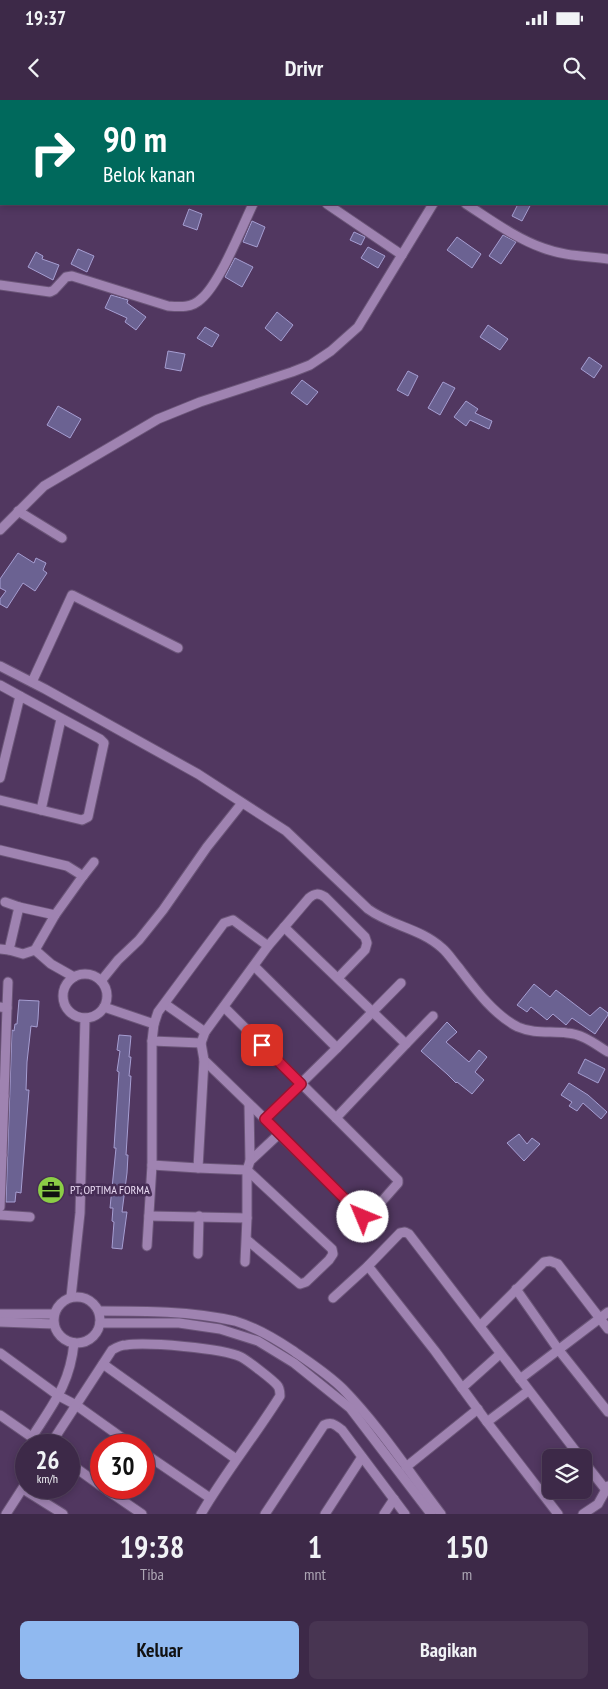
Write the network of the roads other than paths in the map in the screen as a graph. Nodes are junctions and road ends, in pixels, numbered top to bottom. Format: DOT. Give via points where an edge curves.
graph roads {
  1 [pos="252,205"];
  2 [pos="328,205"];
  3 [pos="432,205"];
  4 [pos="468,205"];
  5 [pos="402,255"];
  6 [pos="608,259"];
  7 [pos="0,285"];
  8 [pos="18,511"];
  9 [pos="0,530"];
  10 [pos="62,538"];
  11 [pos="178,648"];
  12 [pos="0,666"];
  13 [pos="32,682"];
  14 [pos="0,685"];
  15 [pos="20,696"];
  16 [pos="61,719"];
  17 [pos="0,778"];
  18 [pos="0,800"];
  19 [pos="242,803"];
  20 [pos="41,810"];
  21 [pos="0,850"];
  22 [pos="94,862"];
  23 [pos="83,876"];
  24 [pos="4,902"];
  25 [pos="19,907"];
  26 [pos="55,916"];
  27 [pos="284,926"];
  28 [pos="268,946"];
  29 [pos="5,949"];
  30 [pos="35,950"];
  31 [pos="254,966"];
  32 [pos="74,977"];
  33 [pos="338,978"];
  34 [pos="101,981"];
  35 [pos="8,982"];
  36 [pos="401,983"];
  37 [pos="165,1004"];
  38 [pos="4,1007"];
  39 [pos="104,1007"];
  40 [pos="224,1007"];
  41 [pos="373,1010"];
  42 [pos="433,1016"];
  43 [pos="85,1018"];
  44 [pos="154,1024"];
  45 [pos="205,1032"];
  46 [pos="152,1041"];
  47 [pos="201,1043"];
  48 [pos="406,1044"];
  49 [pos="337,1048"];
  50 [pos="608,1052"];
  51 [pos="204,1060"];
  52 [pos="301,1084"];
  53 [pos="2,1096"];
  54 [pos="248,1104"];
  55 [pos="336,1118"];
  56 [pos="265,1119"];
  57 [pos="280,1134"];
  58 [pos="1,1155"];
  59 [pos="250,1161"];
  60 [pos="152,1165"];
  61 [pos="198,1168"];
  62 [pos="247,1170"];
  63 [pos="0,1207"];
  64 [pos="0,1215"];
  65 [pos="149,1216"];
  66 [pos="199,1216"];
  67 [pos="30,1217"];
  68 [pos="247,1218"];
  69 [pos="247,1240"];
  70 [pos="148,1246"];
  71 [pos="198,1254"];
  72 [pos="245,1262"];
  73 [pos="368,1266"];
  74 [pos="516,1289"];
  75 [pos="71,1297"];
  76 [pos="333,1298"];
  77 [pos="99,1312"];
  78 [pos="608,1312"];
  79 [pos="0,1314"];
  80 [pos="54,1319"];
  81 [pos="600,1319"];
  82 [pos="0,1322"];
  83 [pos="100,1323"];
  84 [pos="480,1326"];
  85 [pos="608,1329"];
  86 [pos="74,1343"];
  87 [pos="558,1349"];
  88 [pos="0,1353"];
  89 [pos="500,1354"];
  90 [pos="103,1364"];
  91 [pos="520,1379"];
  92 [pos="462,1388"];
  93 [pos="528,1391"];
  94 [pos="59,1396"];
  95 [pos="76,1405"];
  96 [pos="478,1409"];
  97 [pos="608,1412"];
  98 [pos="0,1415"];
  99 [pos="487,1422"];
  100 [pos="28,1434"];
  101 [pos="34,1434"];
  102 [pos="57,1434"];
  103 [pos="117,1434"];
  104 [pos="573,1449"];
  105 [pos="362,1457"];
  106 [pos="236,1459"];
  107 [pos="155,1460"];
  108 [pos="406,1466"];
  109 [pos="592,1471"];
  110 [pos="607,1488"];
  111 [pos="210,1498"];
  112 [pos="16,1499"];
  113 [pos="43,1499"];
  114 [pos="121,1499"];
  115 [pos="394,1499"];
  116 [pos="6,1514"];
  117 [pos="63,1514"];
  118 [pos="142,1514"];
  119 [pos="201,1514"];
  120 [pos="266,1514"];
  121 [pos="325,1514"];
  122 [pos="384,1514"];
  123 [pos="405,1514"];
  124 [pos="431,1514"];
  125 [pos="441,1514"];
  126 [pos="558,1514"];
  127 [pos="583,1514"];
  1 -- 7 [label="street" via="215,280 202,299 193,305 182,308 168,306 72,276 66,277 50,292"];
  2 -- 5 [label="street"];
  3 -- 5 [label="street"];
  4 -- 6 [label="street" via="544,249"];
  5 -- 8 [label="street" via="358,327 332,352 301,368 200,402 158,420 48,484"];
  8 -- 9 [label="street"];
  8 -- 10 [label="street"];
  11 -- 13 [label="street" via="72,595"];
  12 -- 13 [label="street"];
  13 -- 19 [label="street" via="198,774"];
  14 -- 15 [label="street"];
  15 -- 16 [label="street"];
  15 -- 17 [label="street"];
  16 -- 20 [label="street"];
  16 -- 20 [label="street" via="104,743 87,822"];
  18 -- 20 [label="street"];
  19 -- 34 [label="street" via="163,910"];
  19 -- 50 [label="street" via="286,831 378,917 422,933 443,949 497,1012 517,1026 532,1032 578,1035"];
  21 -- 23 [label="street" via="67,866"];
  22 -- 23 [label="street"];
  23 -- 26 [label="street"];
  24 -- 25 [label="street"];
  25 -- 26 [label="street"];
  25 -- 29 [label="street"];
  26 -- 30 [label="street"];
  27 -- 28 [label="street"];
  27 -- 33 [label="street"];
  27 -- 33 [label="street" via="314,894 320,894 332,904 366,937 367,943"];
  28 -- 31 [label="street"];
  28 -- 37 [label="street" via="234,920 224,922"];
  29 -- 30 [label="street" via="23,954"];
  30 -- 32 [label="street"];
  31 -- 40 [label="street"];
  31 -- 49 [label="street"];
  32 -- 34 [label="street" via="89,974"];
  32 -- 43 [label="street" via="65,986 63,999 69,1011"];
  33 -- 41 [label="street"];
  34 -- 39 [label="street" via="107,994"];
  35 -- 38 [label="street"];
  36 -- 41 [label="street"];
  37 -- 44 [label="street"];
  37 -- 45 [label="street"];
  38 -- 53 [label="street"];
  39 -- 43 [label="street" via="96,1015"];
  39 -- 44 [label="street"];
  40 -- 45 [label="street"];
  40 -- 52 [label="street"];
  41 -- 48 [label="street"];
  41 -- 49 [label="street"];
  42 -- 48 [label="street"];
  43 -- 75 [label="street" via="80,1213"];
  44 -- 46 [label="street"];
  45 -- 47 [label="street"];
  46 -- 47 [label="street"];
  46 -- 60 [label="street"];
  47 -- 51 [label="street"];
  48 -- 55 [label="street"];
  49 -- 52 [label="street"];
  51 -- 54 [label="street"];
  51 -- 61 [label="street"];
  52 -- 55 [label="street"];
  52 -- 56 [label="street"];
  53 -- 58 [label="street"];
  54 -- 56 [label="street"];
  54 -- 59 [label="street"];
  55 -- 57 [label="street" via="398,1180 368,1217 363,1217"];
  56 -- 57 [label="street"];
  57 -- 59 [label="street"];
  58 -- 63 [label="street"];
  59 -- 62 [label="street"];
  60 -- 61 [label="street"];
  60 -- 65 [label="street"];
  61 -- 62 [label="street"];
  62 -- 68 [label="street"];
  62 -- 69 [label="street" via="332,1249 333,1254 306,1282 300,1284"];
  64 -- 67 [label="street"];
  65 -- 66 [label="street"];
  65 -- 70 [label="street"];
  66 -- 68 [label="street"];
  66 -- 71 [label="street"];
  68 -- 69 [label="street"];
  69 -- 72 [label="street"];
  73 -- 76 [label="street"];
  73 -- 84 [label="street" via="400,1233 409,1234"];
  73 -- 92 [label="street"];
  74 -- 81 [label="street" via="544,1262 555,1262"];
  74 -- 84 [label="street"];
  74 -- 87 [label="street"];
  75 -- 77 [label="street" via="88,1299"];
  75 -- 80 [label="street" via="60,1303"];
  77 -- 83 [label="street"];
  77 -- 108 [label="street" via="209,1317 236,1322 262,1332 305,1359 342,1388"];
  78 -- 81 [label="street"];
  79 -- 80 [label="street"];
  80 -- 82 [label="street"];
  80 -- 86 [label="street" via="60,1337"];
  81 -- 85 [label="street"];
  81 -- 87 [label="street"];
  83 -- 86 [label="street" via="94,1336"];
  83 -- 124 [label="street" via="179,1323 220,1329 258,1341 294,1363 350,1408"];
  84 -- 89 [label="street"];
  86 -- 94 [label="street" via="66,1381"];
  87 -- 91 [label="street"];
  87 -- 97 [label="street"];
  88 -- 94 [label="street"];
  89 -- 91 [label="street"];
  89 -- 92 [label="street"];
  90 -- 95 [label="street"];
  90 -- 106 [label="street"];
  90 -- 106 [label="street" via="112,1350 128,1344 198,1349 242,1357 277,1384 280,1396"];
  91 -- 93 [label="street"];
  92 -- 96 [label="street"];
  93 -- 99 [label="street"];
  93 -- 104 [label="street"];
  94 -- 95 [label="street"];
  94 -- 101 [label="street"];
  95 -- 102 [label="street"];
  95 -- 103 [label="street"];
  96 -- 99 [label="street"];
  96 -- 108 [label="street"];
  98 -- 100 [label="street"];
  99 -- 126 [label="street"];
  105 -- 115 [label="street"];
  105 -- 120 [label="street" via="342,1430 329,1422 324,1424"];
  105 -- 121 [label="street"];
  106 -- 111 [label="street"];
  107 -- 111 [label="street"];
  108 -- 125 [label="street"];
  109 -- 110 [label="street"];
  110 -- 127 [label="street" via="598,1504"];
  111 -- 119 [label="street"];
  112 -- 116 [label="street"];
  113 -- 117 [label="street"];
  114 -- 118 [label="street"];
  115 -- 122 [label="street"];
  115 -- 123 [label="street"];
}
